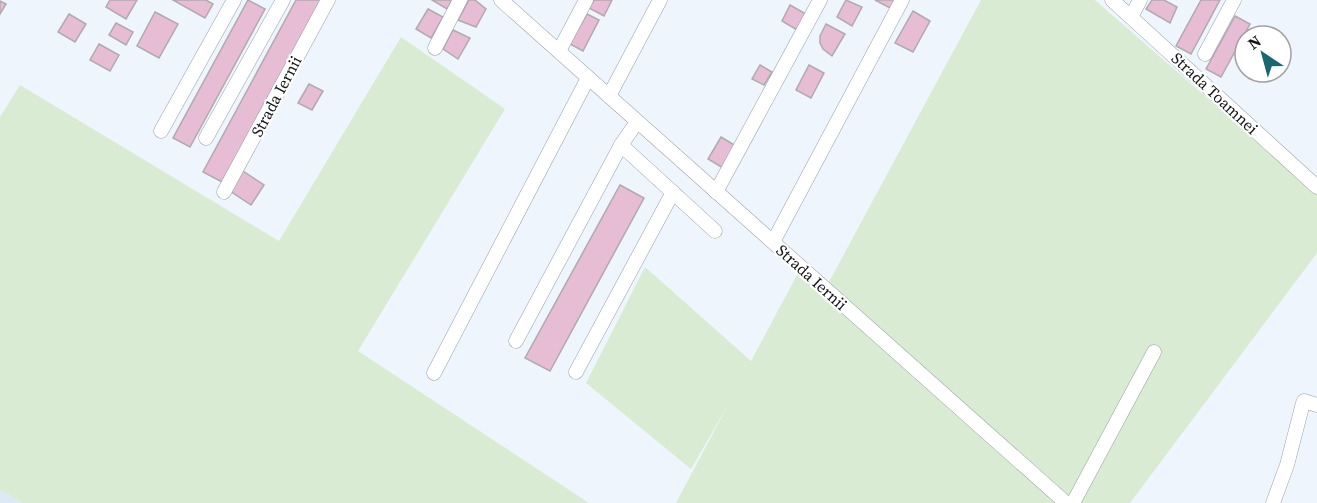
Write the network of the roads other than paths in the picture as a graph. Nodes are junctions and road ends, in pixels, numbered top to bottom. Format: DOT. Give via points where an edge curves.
graph roads {
  1 [pos="234,0"];
  2 [pos="283,0"];
  3 [pos="328,0"];
  4 [pos="460,0"];
  5 [pos="586,0"];
  6 [pos="660,0"];
  7 [pos="820,0"];
  8 [pos="902,0"];
  9 [pos="1112,0"];
  10 [pos="1140,0"];
  11 [pos="1233,0"];
  12 [pos="507,2"];
  13 [pos="1131,17"];
  14 [pos="435,48"];
  15 [pos="559,51"];
  16 [pos="1205,54"];
  17 [pos="588,78"];
  18 [pos="609,96"];
  19 [pos="637,122"];
  20 [pos="161,131"];
  21 [pos="206,138"];
  22 [pos="621,145"];
  23 [pos="1317,187"];
  24 [pos="224,192"];
  25 [pos="673,192"];
  26 [pos="716,192"];
  27 [pos="715,231"];
  28 [pos="772,242"];
  29 [pos="516,340"];
  30 [pos="1154,352"];
  31 [pos="576,372"];
  32 [pos="434,373"];
  33 [pos="1310,404"];
  34 [pos="1066,503"];
  35 [pos="1073,503"];
  36 [pos="1273,503"];
  1 -- 20 [label="street"];
  2 -- 21 [label="street"];
  3 -- 24 [label="street, Strada Iernii"];
  4 -- 14 [label="street"];
  5 -- 15 [label="street"];
  6 -- 18 [label="street"];
  7 -- 26 [label="street"];
  8 -- 28 [label="street"];
  9 -- 13 [label="street, Strada Toamnei"];
  10 -- 13 [label="street"];
  11 -- 16 [label="street"];
  12 -- 15 [label="street, Strada Iernii"];
  13 -- 23 [label="street, Strada Toamnei"];
  15 -- 17 [label="street, Strada Iernii"];
  17 -- 18 [label="street, Strada Iernii"];
  17 -- 32 [label="street"];
  18 -- 19 [label="street, Strada Iernii"];
  19 -- 22 [label="street"];
  19 -- 26 [label="street, Strada Iernii"];
  22 -- 25 [label="street"];
  22 -- 29 [label="street"];
  25 -- 27 [label="street"];
  25 -- 31 [label="street"];
  26 -- 28 [label="street, Strada Iernii"];
  28 -- 34 [label="street, Strada Iernii"];
  30 -- 35 [label="street"];
  33 -- 36 [label="street"];
}
